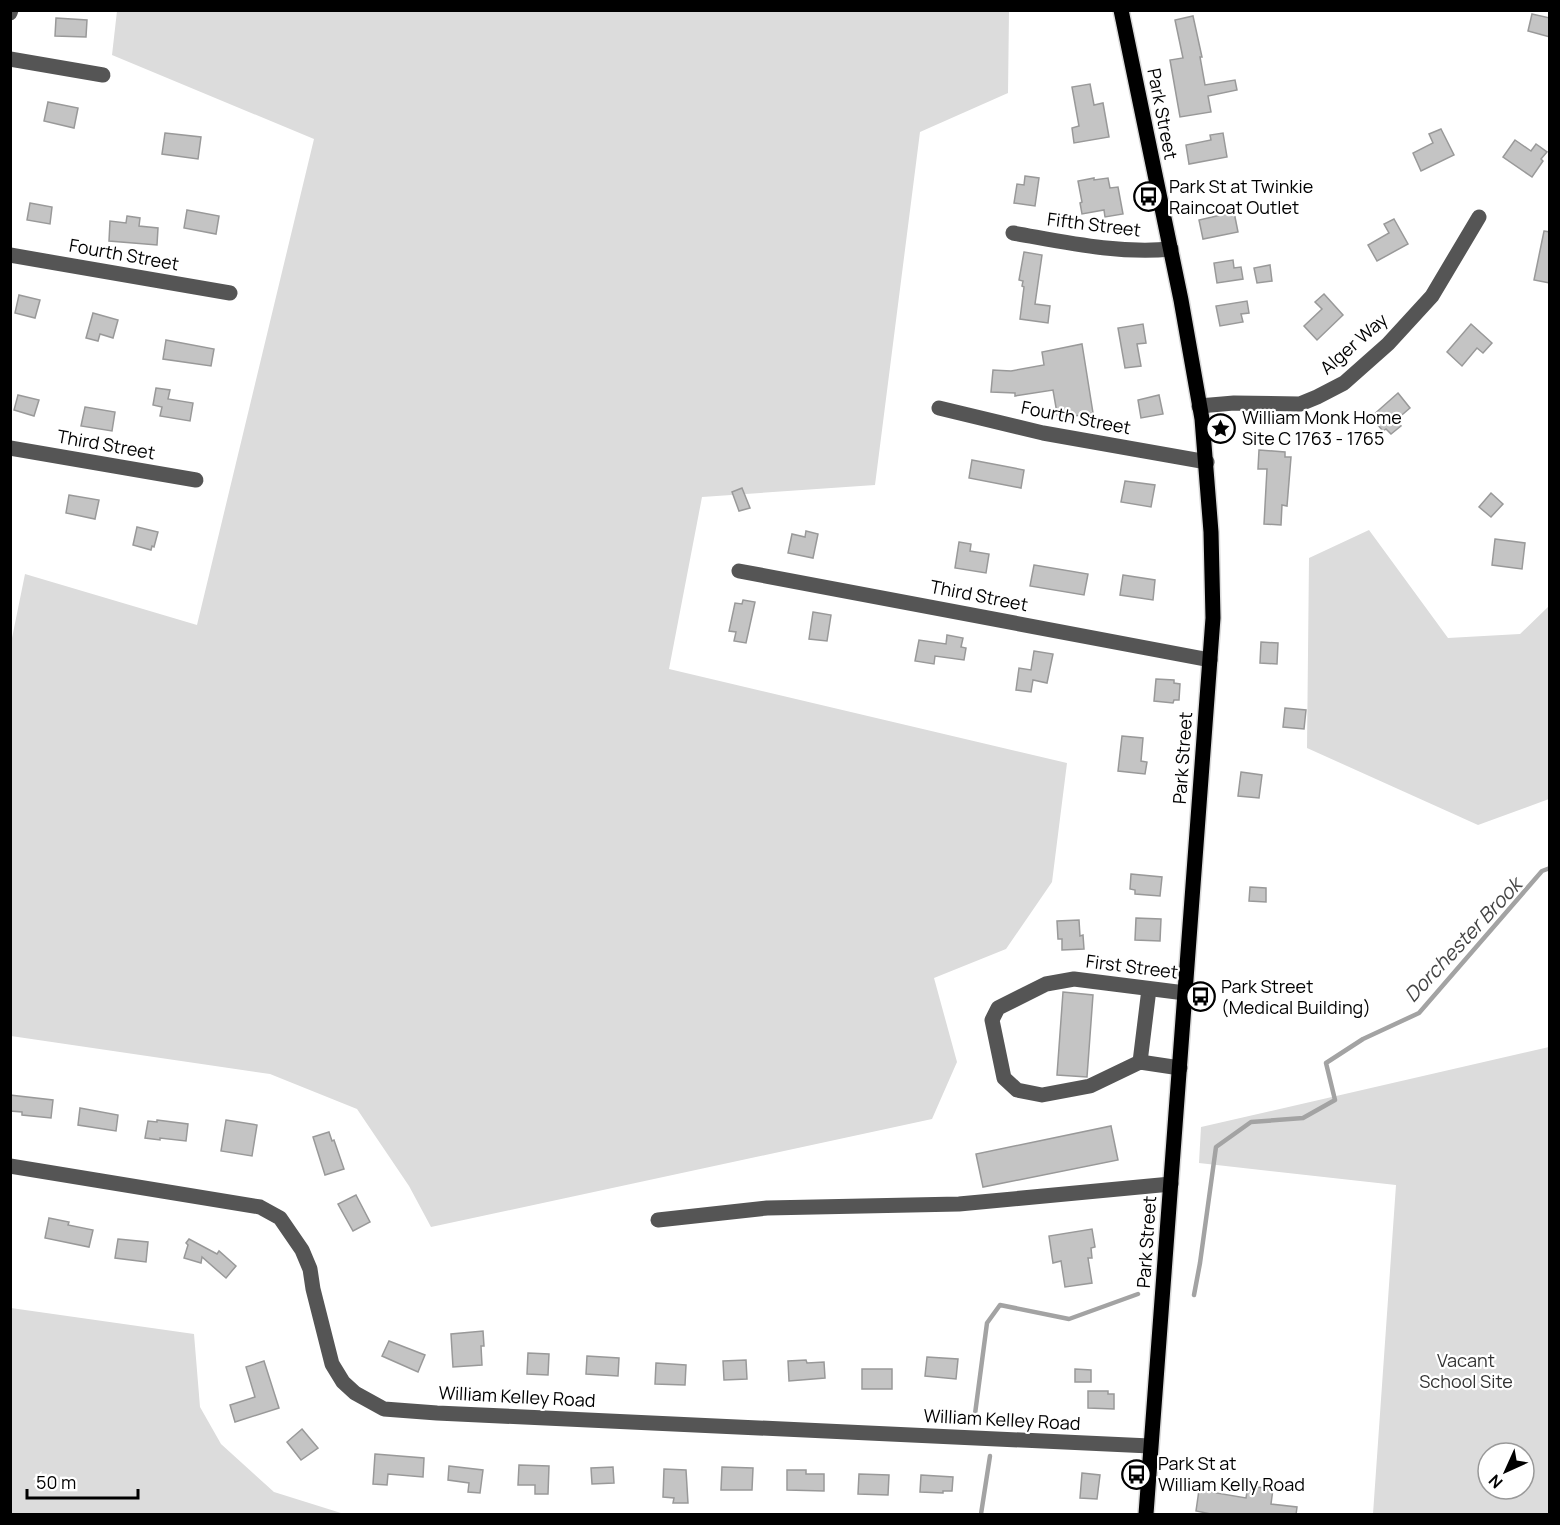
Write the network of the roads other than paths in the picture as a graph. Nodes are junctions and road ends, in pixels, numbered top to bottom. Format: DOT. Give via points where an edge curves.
graph roads {
  1 [pos="1121,10"];
  2 [pos="10,59"];
  3 [pos="103,75"];
  4 [pos="1479,217"];
  5 [pos="1013,233"];
  6 [pos="1171,249"];
  7 [pos="10,255"];
  8 [pos="230,293"];
  9 [pos="1199,406"];
  10 [pos="939,408"];
  11 [pos="10,448"];
  12 [pos="1206,462"];
  13 [pos="196,480"];
  14 [pos="739,572"];
  15 [pos="1210,660"];
  16 [pos="1149,989"];
  17 [pos="1185,993"];
  18 [pos="1140,1062"];
  19 [pos="1179,1068"];
  20 [pos="10,1166"];
  21 [pos="1171,1184"];
  22 [pos="658,1220"];
  23 [pos="1150,1446"];
  24 [pos="1146,1515"];
  1 -- 6 [label="main road, Park Street"];
  2 -- 3 [label="street"];
  4 -- 9 [label="street, Alger Way" via="1432,296 1388,344 1344,383 1300,404"];
  5 -- 6 [label="street, Fifth Street" via="1092,247"];
  6 -- 9 [label="main road, Park Street"];
  7 -- 8 [label="street, Fourth Street"];
  9 -- 12 [label="main road, Park Street"];
  10 -- 12 [label="street, Fourth Street" via="1043,433"];
  11 -- 13 [label="street, Third Street"];
  12 -- 15 [label="main road, Park Street" via="1213,618"];
  14 -- 15 [label="street, Third Street"];
  15 -- 17 [label="main road, Park Street"];
  16 -- 17 [label="street, First Street"];
  16 -- 18 [label="street"];
  16 -- 18 [label="street, First Street" via="1074,979 1046,984 998,1008 992,1020 1004,1078 1017,1090 1042,1095 1090,1086"];
  17 -- 19 [label="main road, Park Street"];
  18 -- 19 [label="street"];
  19 -- 21 [label="main road, Park Street"];
  20 -- 23 [label="street, William Kelley Road" via="260,1207 280,1218 303,1250 310,1269 332,1364 355,1393 384,1408"];
  21 -- 22 [label="street" via="959,1203 767,1208"];
  21 -- 23 [label="main road, Park Street"];
  23 -- 24 [label="main road, Park Street"];
}
